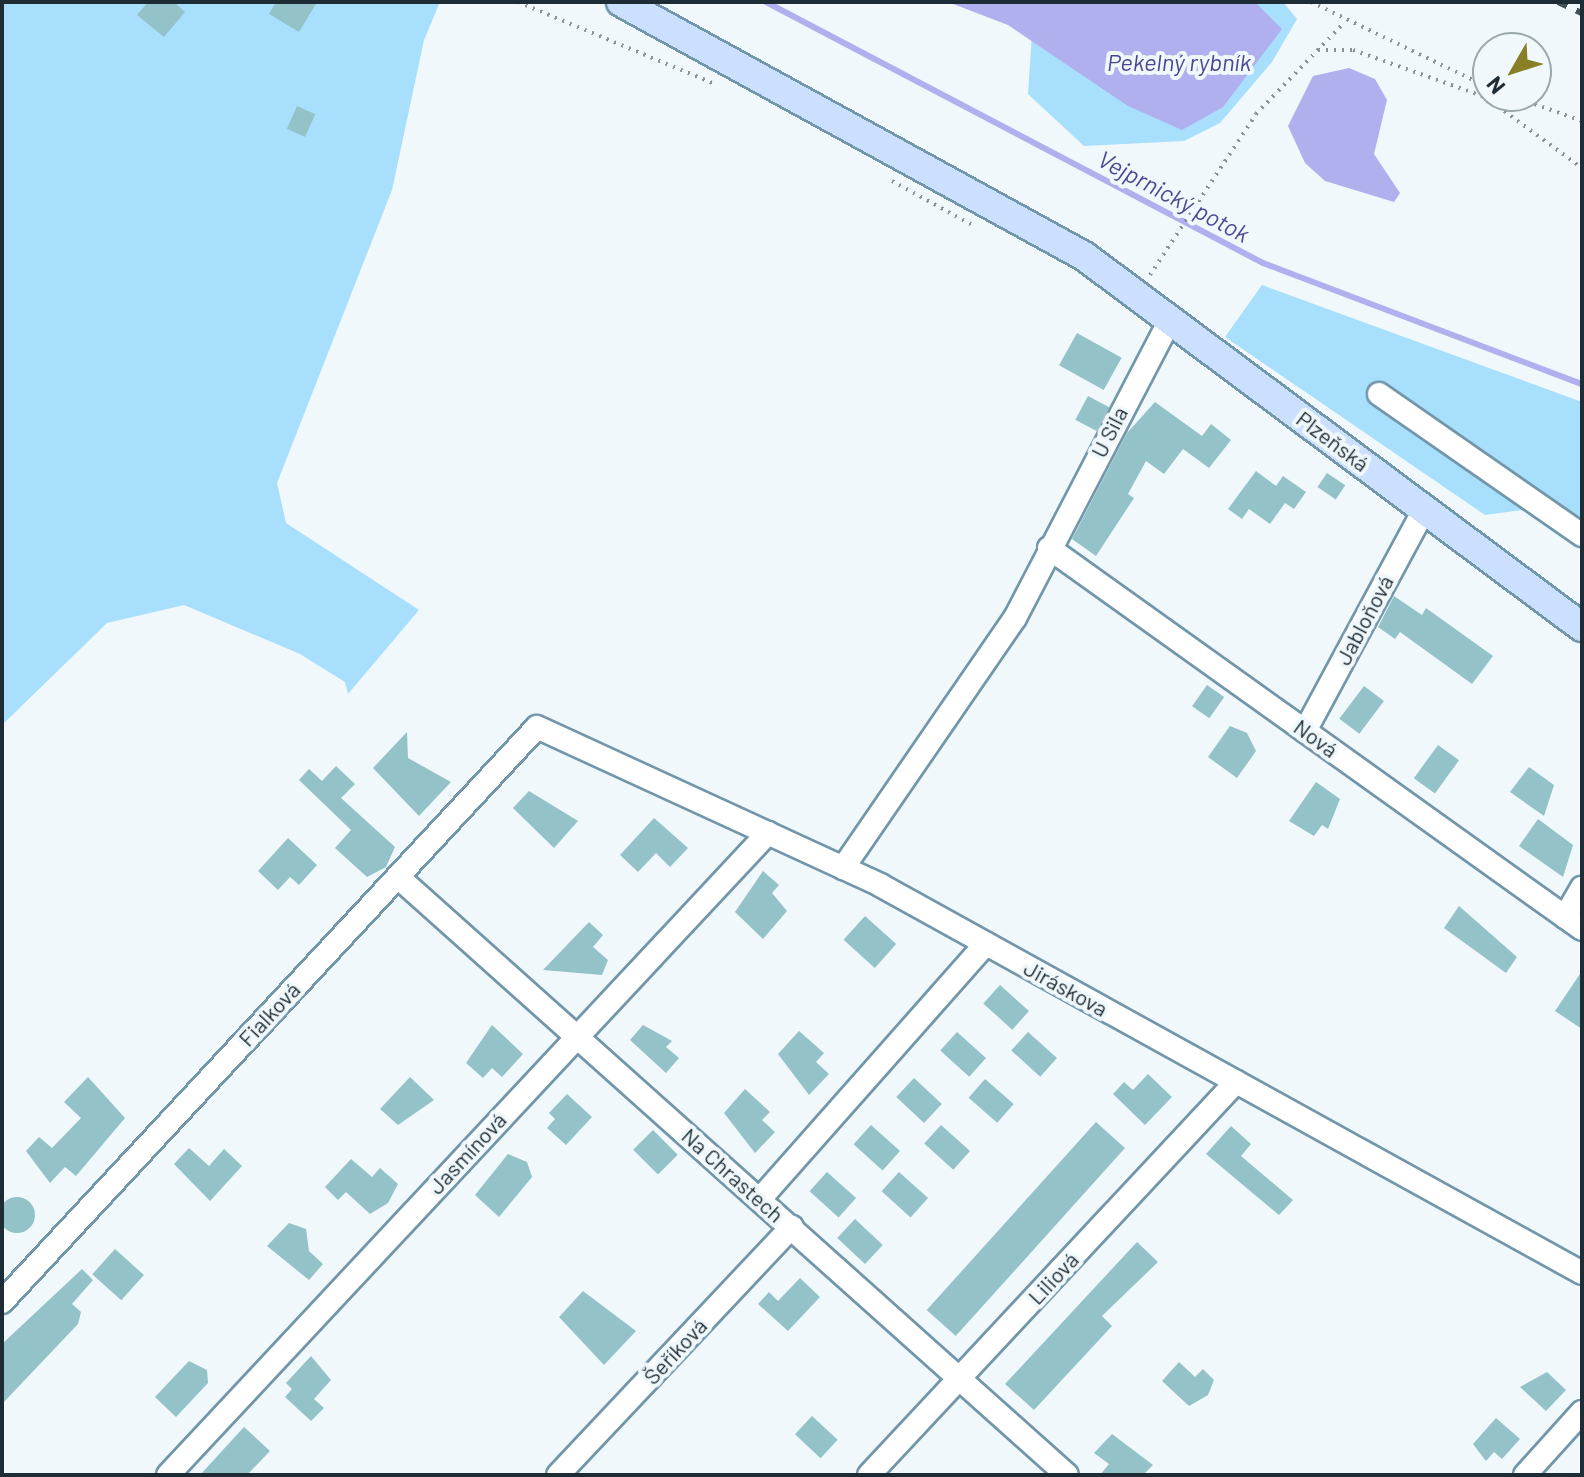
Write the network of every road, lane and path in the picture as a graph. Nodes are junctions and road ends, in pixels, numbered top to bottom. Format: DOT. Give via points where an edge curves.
graph roads {
  1 [pos="518,2"];
  2 [pos="621,2"];
  3 [pos="1311,2"];
  4 [pos="1344,23"];
  5 [pos="1316,50"];
  6 [pos="1472,80"];
  7 [pos="729,90"];
  8 [pos="1552,110"];
  9 [pos="1582,121"];
  10 [pos="1582,168"];
  11 [pos="888,178"];
  12 [pos="987,232"];
  13 [pos="1139,294"];
  14 [pos="1171,318"];
  15 [pos="1379,394"];
  16 [pos="1424,510"];
  17 [pos="1582,535"];
  18 [pos="1049,548"];
  19 [pos="1582,627"];
  20 [pos="537,727"];
  21 [pos="1305,731"];
  22 [pos="768,833"];
  23 [pos="843,868"];
  24 [pos="398,877"];
  25 [pos="1582,887"];
  26 [pos="1574,923"];
  27 [pos="986,944"];
  28 [pos="576,1036"];
  29 [pos="1236,1082"];
  30 [pos="760,1199"];
  31 [pos="792,1227"];
  32 [pos="1582,1273"];
  33 [pos="2,1302"];
  34 [pos="960,1377"];
  35 [pos="1582,1412"];
  36 [pos="168,1475"];
  37 [pos="558,1475"];
  38 [pos="869,1475"];
  39 [pos="1067,1475"];
  40 [pos="1525,1475"];
  1 -- 7 [label="path"];
  2 -- 13 [label="main road, Plzeňská" via="816,103 1084,256"];
  3 -- 4 [label="path"];
  4 -- 5 [label="path"];
  4 -- 6 [label="path"];
  5 -- 10 [label="path" via="1353,50 1485,97"];
  5 -- 13 [label="path" via="1256,114"];
  8 -- 9 [label="path"];
  11 -- 12 [label="path"];
  13 -- 14 [label="main road, Plzeňská"];
  14 -- 16 [label="main road, Plzeňská"];
  14 -- 18 [label="street, U Sila"];
  15 -- 17 [label="street"];
  16 -- 19 [label="main road, Plzeňská"];
  16 -- 21 [label="street, Jabloňová"];
  18 -- 21 [label="street, Nová"];
  18 -- 23 [label="street, U Sila" via="1015,618"];
  20 -- 22 [label="street, Jiráskova"];
  20 -- 24 [label="street, Fialková"];
  21 -- 26 [label="street, Nová"];
  22 -- 23 [label="street, Jiráskova"];
  22 -- 28 [label="street, Jasmínová"];
  23 -- 27 [label="street, Jiráskova"];
  24 -- 28 [label="street, Na Chrastech"];
  24 -- 33 [label="street, Fialková"];
  25 -- 26 [label="street"];
  27 -- 29 [label="street, Jiráskova"];
  27 -- 30 [label="street"];
  28 -- 30 [label="street, Na Chrastech"];
  28 -- 36 [label="street, Jasmínová"];
  29 -- 32 [label="street, Jiráskova"];
  29 -- 34 [label="street, Liliová"];
  30 -- 31 [label="street, Na Chrastech"];
  31 -- 34 [label="street, Na Chrastech"];
  31 -- 37 [label="street, Šeříková"];
  34 -- 38 [label="street, Liliová"];
  34 -- 39 [label="street, Na Chrastech"];
  35 -- 40 [label="street"];
}
